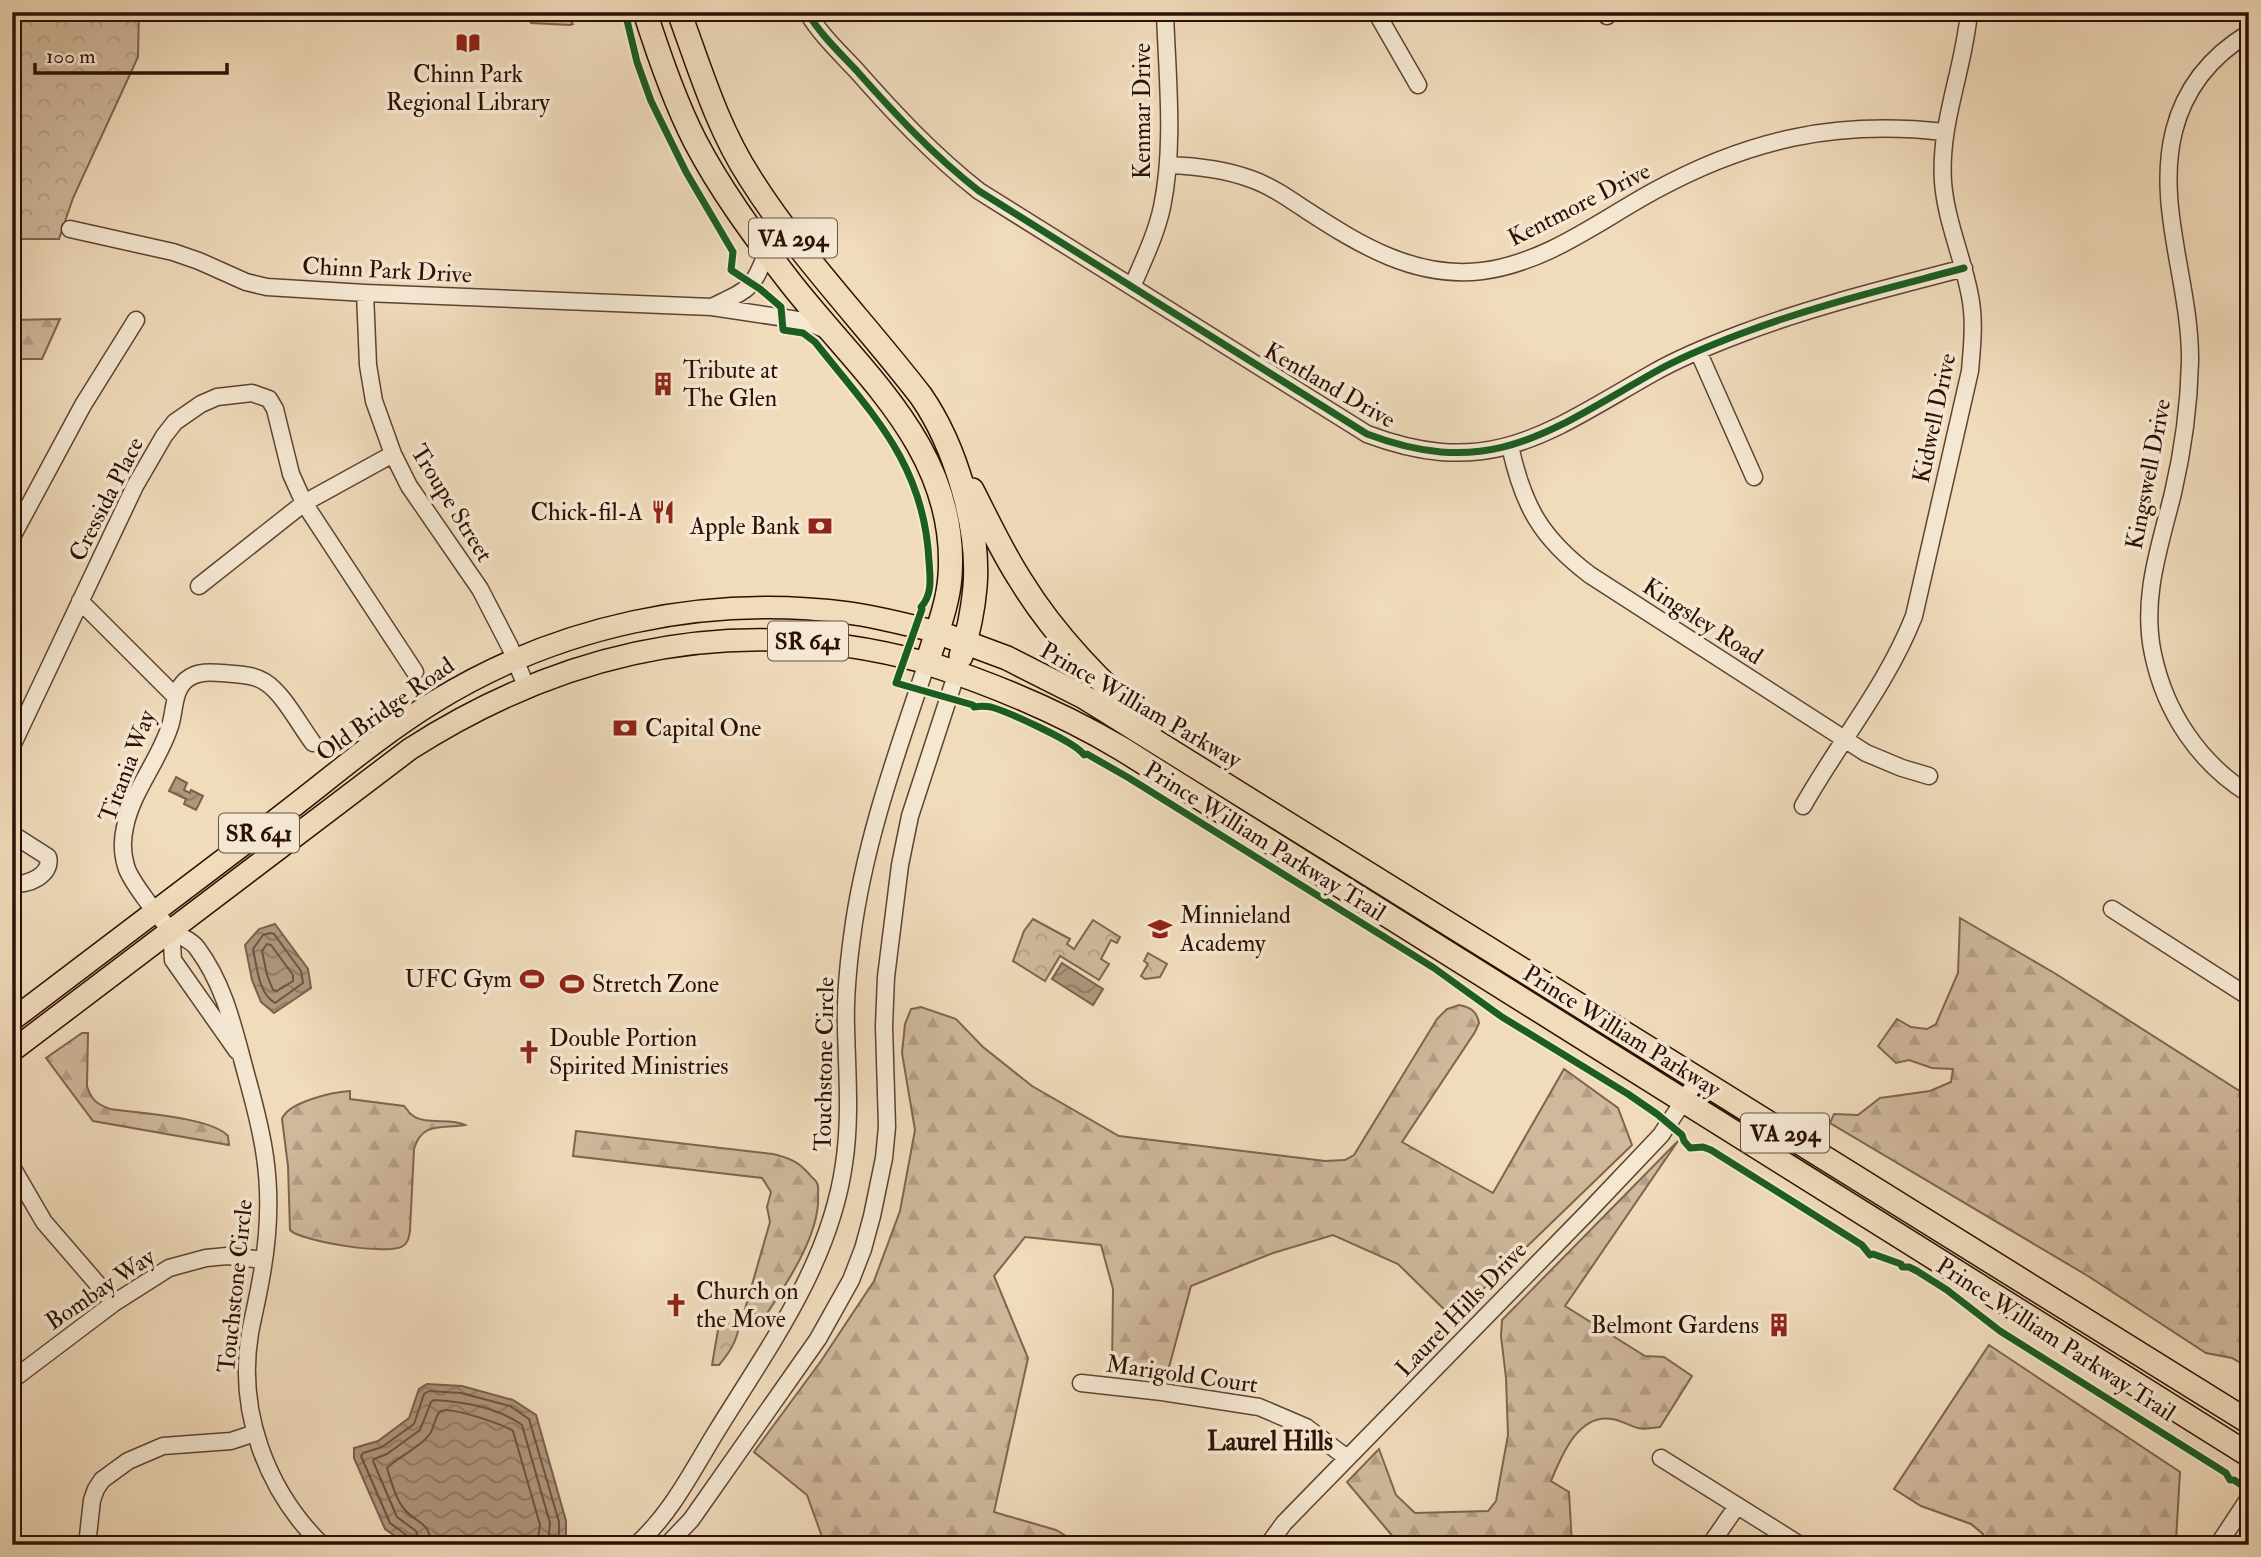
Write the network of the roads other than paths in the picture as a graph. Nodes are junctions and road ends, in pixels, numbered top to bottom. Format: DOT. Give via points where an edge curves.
graph roads {
  1 [pos="645,12"];
  2 [pos="679,12"];
  3 [pos="807,12"];
  4 [pos="1165,12"];
  5 [pos="1376,12"];
  6 [pos="1969,12"];
  7 [pos="2249,33"];
  8 [pos="1418,85"];
  9 [pos="1944,132"];
  10 [pos="1168,165"];
  11 [pos="70,229"];
  12 [pos="767,251"];
  13 [pos="1964,268"];
  14 [pos="1132,287"];
  15 [pos="365,293"];
  16 [pos="712,307"];
  17 [pos="136,320"];
  18 [pos="834,334"];
  19 [pos="1698,351"];
  20 [pos="947,440"];
  21 [pos="1510,446"];
  22 [pos="393,454"];
  23 [pos="1754,477"];
  24 [pos="303,503"];
  25 [pos="12,537"];
  26 [pos="199,586"];
  27 [pos="80,601"];
  28 [pos="937,632"];
  29 [pos="966,642"];
  30 [pos="515,660"];
  31 [pos="927,663"];
  32 [pos="415,672"];
  33 [pos="957,672"];
  34 [pos="526,686"];
  35 [pos="176,697"];
  36 [pos="1843,739"];
  37 [pos="313,743"];
  38 [pos="12,746"];
  39 [pos="1929,776"];
  40 [pos="1216,778"];
  41 [pos="2249,794"];
  42 [pos="1803,806"];
  43 [pos="12,834"];
  44 [pos="12,883"];
  45 [pos="2112,909"];
  46 [pos="156,911"];
  47 [pos="171,930"];
  48 [pos="2249,996"];
  49 [pos="12,1020"];
  50 [pos="12,1051"];
  51 [pos="241,1056"];
  52 [pos="1698,1079"];
  53 [pos="1684,1101"];
  54 [pos="12,1167"];
  55 [pos="264,1260"];
  56 [pos="114,1303"];
  57 [pos="12,1380"];
  58 [pos="1081,1383"];
  59 [pos="2249,1422"];
  60 [pos="255,1433"];
  61 [pos="2249,1455"];
  62 [pos="1347,1458"];
  63 [pos="1661,1458"];
  64 [pos="2249,1498"];
  65 [pos="1737,1506"];
  66 [pos="313,1542"];
  67 [pos="87,1545"];
  68 [pos="636,1545"];
  69 [pos="667,1545"];
  70 [pos="1268,1545"];
  71 [pos="1710,1545"];
  72 [pos="1800,1545"];
  73 [pos="2218,1545"];
  1 -- 12 [label="highway, VA 294" via="694,139"];
  2 -- 20 [label="highway, VA 294" via="712,103 749,177 921,396"];
  3 -- 14 [label="street, Kentland Drive" via="895,114 956,173"];
  4 -- 10 [label="street, Kenmar Drive"];
  5 -- 8 [label="street"];
  6 -- 9 [label="street, Kidwell Drive"];
  7 -- 41 [label="street, Kingswell Drive" via="2201,73 2174,129 2169,201 2185,296 2190,362 2181,454 2158,545 2150,601 2152,653 2176,718 2202,755"];
  9 -- 10 [label="street, Kentmore Drive" via="1860,128 1766,144 1689,173 1526,261 1480,271 1451,272 1405,264 1353,240 1251,179 1219,170"];
  9 -- 13 [label="street, Kidwell Drive" via="1943,184"];
  10 -- 14 [label="street, Kenmar Drive" via="1154,235"];
  11 -- 15 [label="street, Chinn Park Drive" via="173,252 267,287"];
  12 -- 16 [label="street, Chinn Park Drive" via="753,284"];
  12 -- 18 [label="highway, VA 294"];
  13 -- 19 [label="street, Kentland Drive" via="1767,324"];
  13 -- 36 [label="street, Kidwell Drive" via="1972,315 1970,372 1917,605 1888,672"];
  14 -- 21 [label="street, Kentland Drive" via="1367,434 1441,452"];
  15 -- 16 [label="street, Chinn Park Drive"];
  15 -- 22 [label="street, Troupe Street" via="374,401"];
  16 -- 18 [label="street, Chinn Park Drive" via="805,321"];
  17 -- 25 [label="street" via="83,405"];
  18 -- 28 [label="highway, VA 294" via="894,405 918,443 936,485 950,555 948,589"];
  19 -- 21 [label="street, Kentland Drive" via="1556,429"];
  19 -- 23 [label="street"];
  20 -- 29 [label="highway" via="965,496 975,557"];
  20 -- 40 [label="highway, VA 294" via="1010,564 1064,638 1137,713"];
  21 -- 36 [label="street, Kingsley Road" via="1531,510 1570,560"];
  22 -- 24 [label="street"];
  22 -- 30 [label="street, Troupe Street" via="409,486 480,589"];
  24 -- 26 [label="street"];
  24 -- 27 [label="street, Cressida Place" via="269,399 238,393 201,404 175,422 147,463"];
  24 -- 32 [label="street, Cressida Place"];
  27 -- 35 [label="street, Titania Way"];
  27 -- 38 [label="street, Cressida Place"];
  28 -- 29 [label="highway, Prince William Parkway"];
  28 -- 30 [label="main road, Old Bridge Road / SR 641" via="849,613 797,608 709,610 622,624"];
  28 -- 31 [label="highway, VA 294"];
  29 -- 33 [label="highway"];
  29 -- 40 [label="highway, Prince William Parkway" via="1051,679"];
  30 -- 34 [label="street, Troupe Street"];
  30 -- 46 [label="main road, Old Bridge Road / SR 641" via="471,681 398,727"];
  31 -- 33 [label="highway, Prince William Parkway / VA 294"];
  31 -- 34 [label="main road, Old Bridge Road / SR 641" via="816,641 729,640 632,654"];
  31 -- 68 [label="street, Touchstone Circle" via="874,831 852,935 846,987 849,1117 842,1178 828,1232 801,1292 734,1404 668,1510"];
  33 -- 53 [label="highway, Prince William Parkway / VA 294" via="1037,704 1110,742"];
  33 -- 69 [label="street" via="910,816 900,865 886,977 885,1148 863,1249 818,1339 691,1520"];
  34 -- 47 [label="main road, Old Bridge Road / SR 641" via="411,748"];
  35 -- 37 [label="street" via="182,683 195,674 253,677 274,689"];
  35 -- 46 [label="street, Titania Way" via="168,733 125,824 123,839 129,875"];
  36 -- 39 [label="street, Kingsley Road" via="1876,758"];
  36 -- 42 [label="street, Kidwell Drive"];
  40 -- 52 [label="highway, Prince William Parkway / VA 294"];
  43 -- 44 [label="street" via="49,862 32,882"];
  45 -- 48 [label="street"];
  46 -- 47 [label="street, Titania Way"];
  46 -- 49 [label="main road, Old Bridge Road / SR 641"];
  47 -- 50 [label="main road, Old Bridge Road / SR 641"];
  47 -- 51 [label="street, Touchstone Circle" via="173,960"];
  47 -- 51 [label="street, Touchstone Circle" via="193,943 210,969 229,1008"];
  51 -- 55 [label="street, Touchstone Circle" via="266,1162"];
  52 -- 53 [label="street, Laurel Hills Drive"];
  52 -- 59 [label="highway, Prince William Parkway / VA 294"];
  53 -- 61 [label="highway, Prince William Parkway / VA 294"];
  53 -- 62 [label="street, Laurel Hills Drive" via="1661,1135"];
  54 -- 56 [label="street" via="44,1222"];
  55 -- 56 [label="street, Bombay Way" via="228,1256 189,1261 169,1268"];
  55 -- 60 [label="street, Touchstone Circle" via="247,1360"];
  56 -- 57 [label="street, Bombay Way"];
  58 -- 62 [label="street, Marigold Court" via="1259,1407 1306,1427"];
  60 -- 66 [label="street, Touchstone Circle" via="281,1494"];
  60 -- 67 [label="street" via="231,1441 163,1447 128,1461 96,1489"];
  62 -- 70 [label="street, Laurel Hills Drive"];
  63 -- 65 [label="street"];
  64 -- 73 [label="street"];
  65 -- 71 [label="street"];
  65 -- 72 [label="street"];
}
